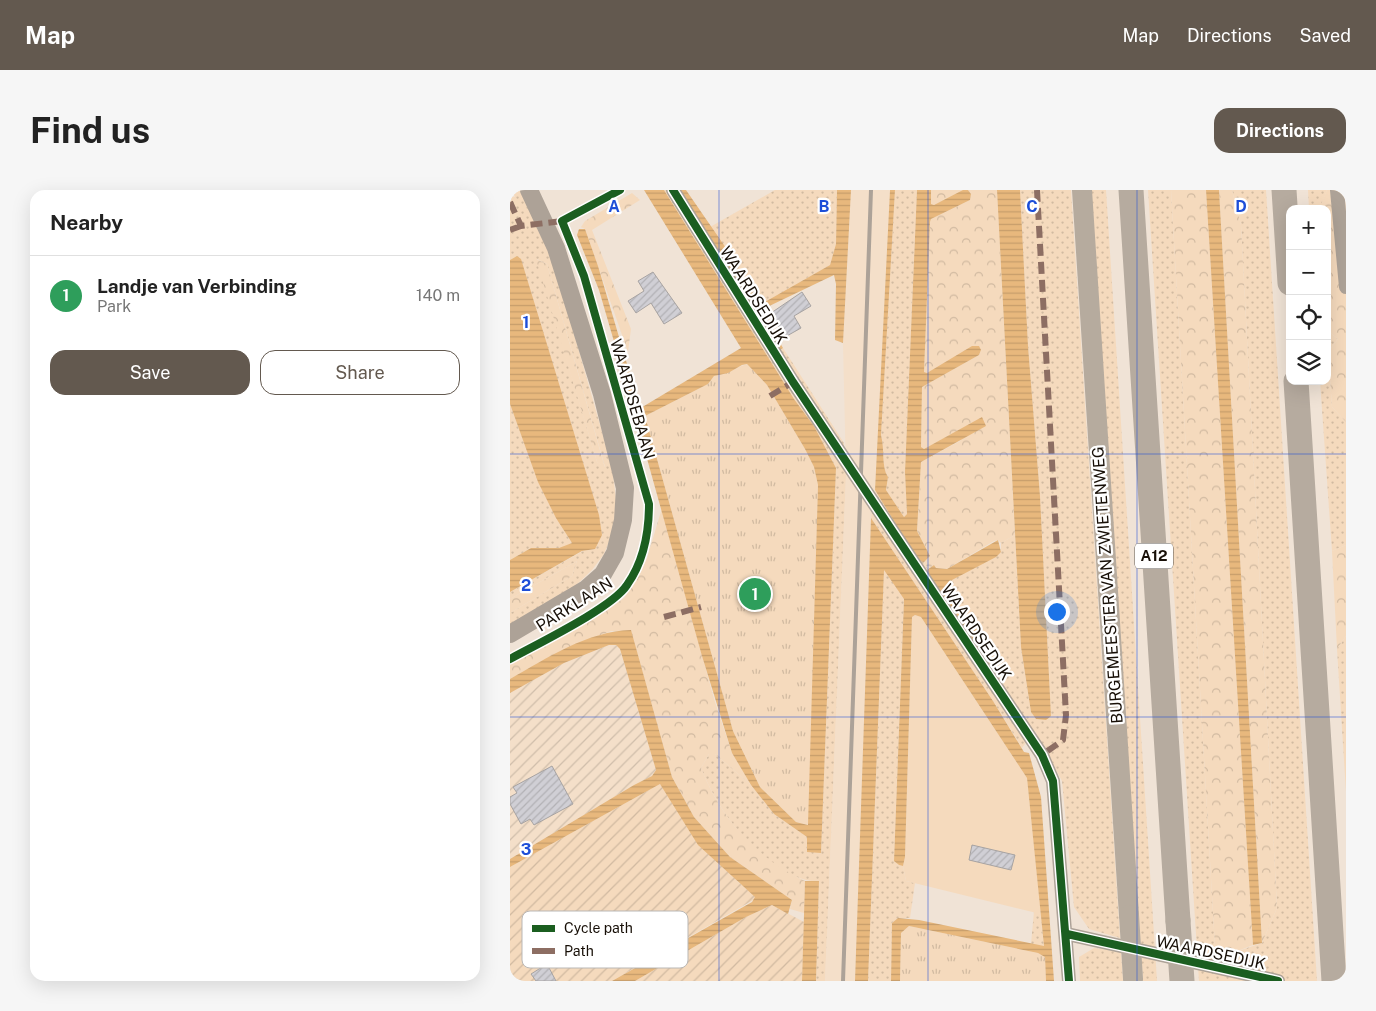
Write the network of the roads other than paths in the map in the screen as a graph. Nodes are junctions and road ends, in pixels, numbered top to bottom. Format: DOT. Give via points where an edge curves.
graph roads {
  1 [pos="529,190"];
  2 [pos="673,190"];
  3 [pos="1082,190"];
  4 [pos="1131,190"];
  5 [pos="1284,190"];
  6 [pos="1337,190"];
  7 [pos="1288,250"];
  8 [pos="1346,287"];
  9 [pos="1296,385"];
  10 [pos="602,574"];
  11 [pos="510,634"];
  12 [pos="1067,934"];
  13 [pos="1333,976"];
  14 [pos="1133,980"];
  15 [pos="1069,981"];
  16 [pos="1182,981"];
  17 [pos="1278,981"];
  1 -- 10 [label="street, WAARDSEBAAN" via="556,248 602,394 625,488 623,520 615,553"];
  2 -- 12 [label="street, WAARDSEDIJK" via="793,382 1042,755 1053,781"];
  3 -- 14 [label="main road, BURGEMEESTER VAN ZWIETENWEG, bridge"];
  4 -- 16 [label="highway, A12, bridge"];
  5 -- 7 [label="highway"];
  6 -- 8 [label="street"];
  9 -- 13 [label="highway"];
  10 -- 11 [label="street, PARKLAAN" via="586,589"];
  12 -- 15 [label="street"];
  12 -- 17 [label="street, WAARDSEDIJK"];
}
